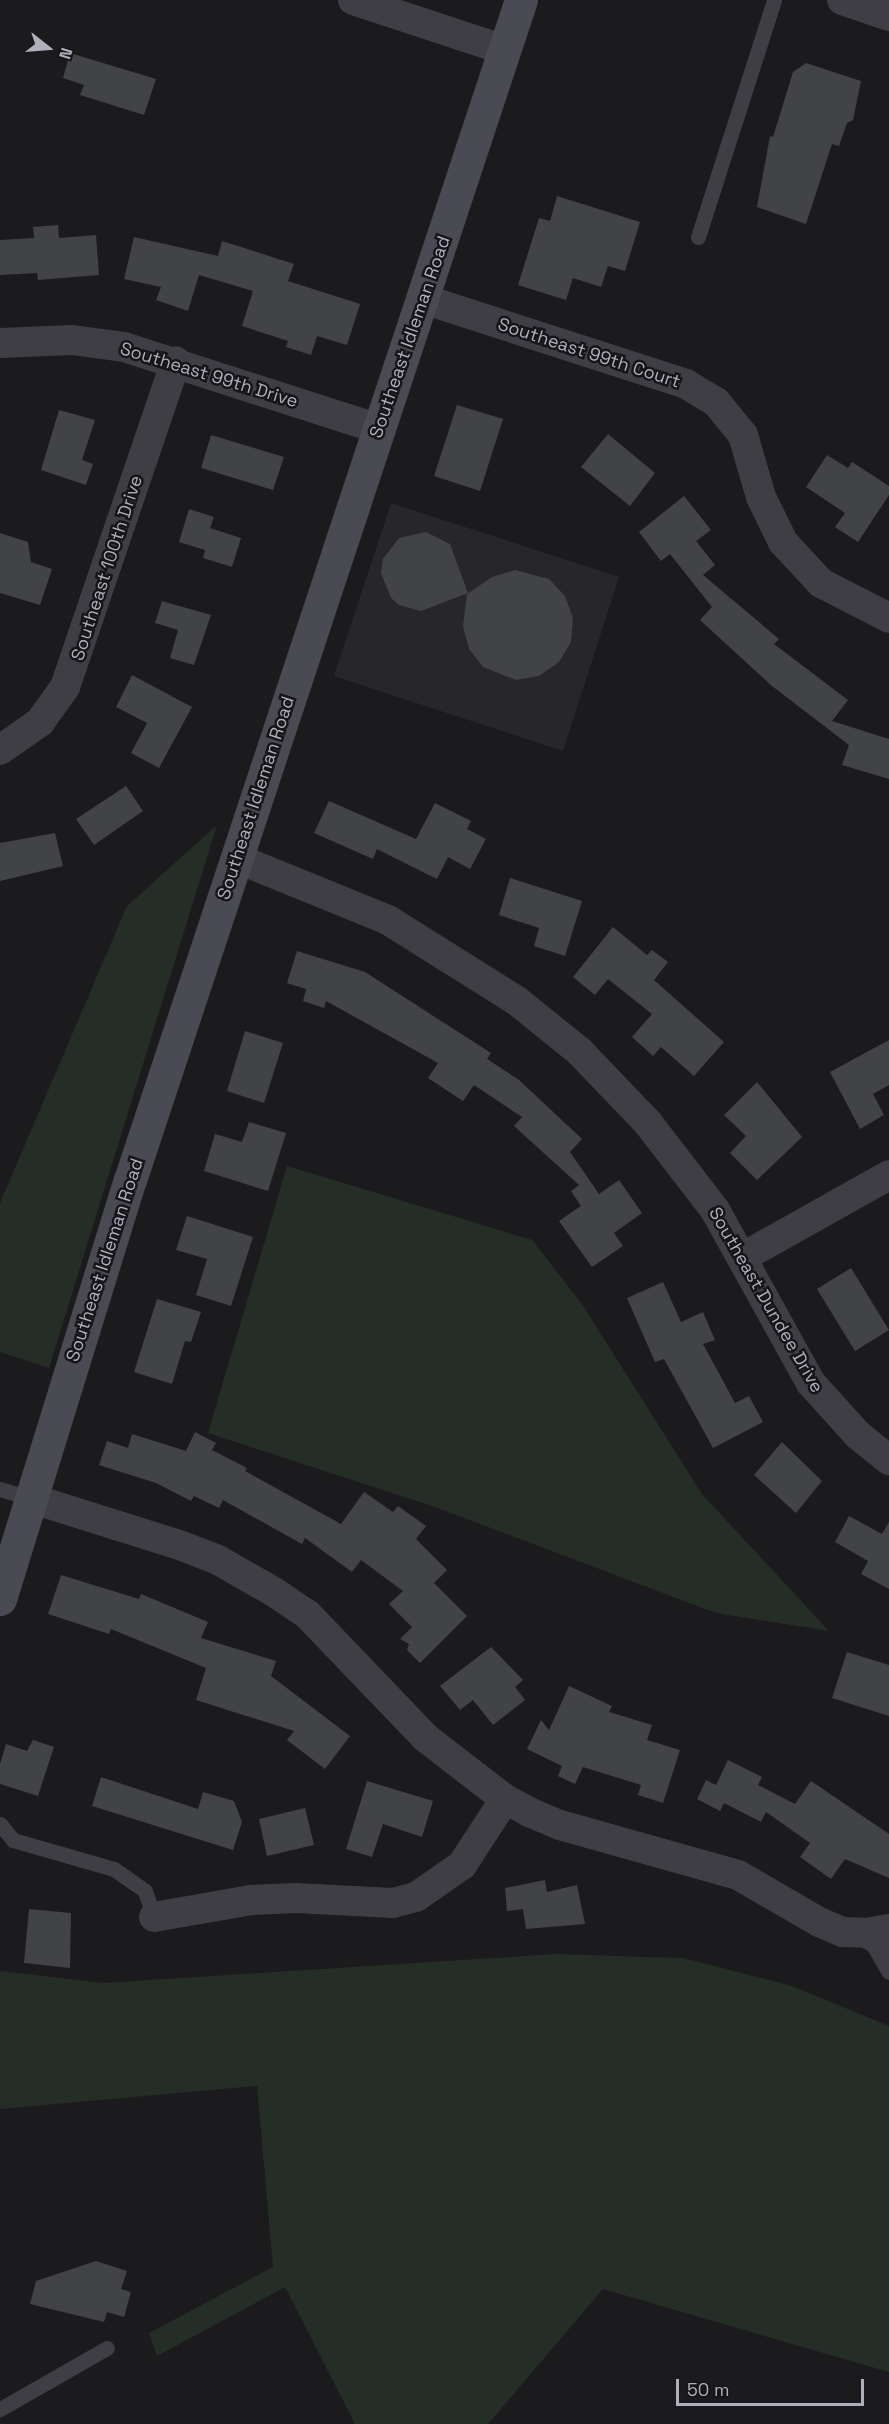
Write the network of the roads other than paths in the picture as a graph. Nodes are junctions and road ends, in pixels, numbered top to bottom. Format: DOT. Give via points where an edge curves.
graph roads {
  1 [pos="353,0"];
  2 [pos="521,0"];
  3 [pos="774,0"];
  4 [pos="842,0"];
  5 [pos="889,16"];
  6 [pos="505,50"];
  7 [pos="698,237"];
  8 [pos="423,299"];
  9 [pos="0,343"];
  10 [pos="176,361"];
  11 [pos="379,429"];
  12 [pos="889,618"];
  13 [pos="0,750"];
  14 [pos="237,858"];
  15 [pos="889,1175"];
  16 [pos="743,1257"];
  17 [pos="889,1460"];
  18 [pos="15,1494"];
  19 [pos="0,1599"];
  20 [pos="505,1799"];
  21 [pos="0,1824"];
  22 [pos="154,1917"];
  23 [pos="881,1935"];
  24 [pos="889,1972"];
  25 [pos="107,2348"];
  26 [pos="0,2409"];
  1 -- 6 [label="street"];
  2 -- 6 [label="main road, Southeast Idleman Road"];
  3 -- 7 [label="lane"];
  4 -- 5 [label="street"];
  6 -- 8 [label="main road, Southeast Idleman Road"];
  8 -- 11 [label="main road, Southeast Idleman Road"];
  8 -- 12 [label="street, Southeast 99th Court" via="686,384 716,402 743,435 761,497 783,542 821,583"];
  9 -- 10 [label="street, Southeast 99th Drive" via="72,340 124,347"];
  10 -- 11 [label="street, Southeast 99th Drive"];
  10 -- 13 [label="street, Southeast 100th Drive" via="65,687 40,722"];
  11 -- 14 [label="main road, Southeast Idleman Road"];
  14 -- 16 [label="street, Southeast Dundee Drive" via="388,920 489,981 548,1025 604,1075 648,1123 714,1210"];
  14 -- 18 [label="main road, Southeast Idleman Road"];
  15 -- 16 [label="street"];
  16 -- 17 [label="street, Southeast Dundee Drive" via="811,1383 858,1435"];
  18 -- 19 [label="main road, Southeast Idleman Road"];
  18 -- 20 [label="street" via="182,1546 218,1560 274,1592 307,1614 426,1738"];
  20 -- 22 [label="street" via="462,1865 416,1897 393,1903 251,1900"];
  20 -- 23 [label="street" via="560,1825 738,1875 843,1932"];
  21 -- 22 [label="lane" via="14,1840 114,1869 145,1890"];
  23 -- 24 [label="lane"];
  25 -- 26 [label="lane"];
}
